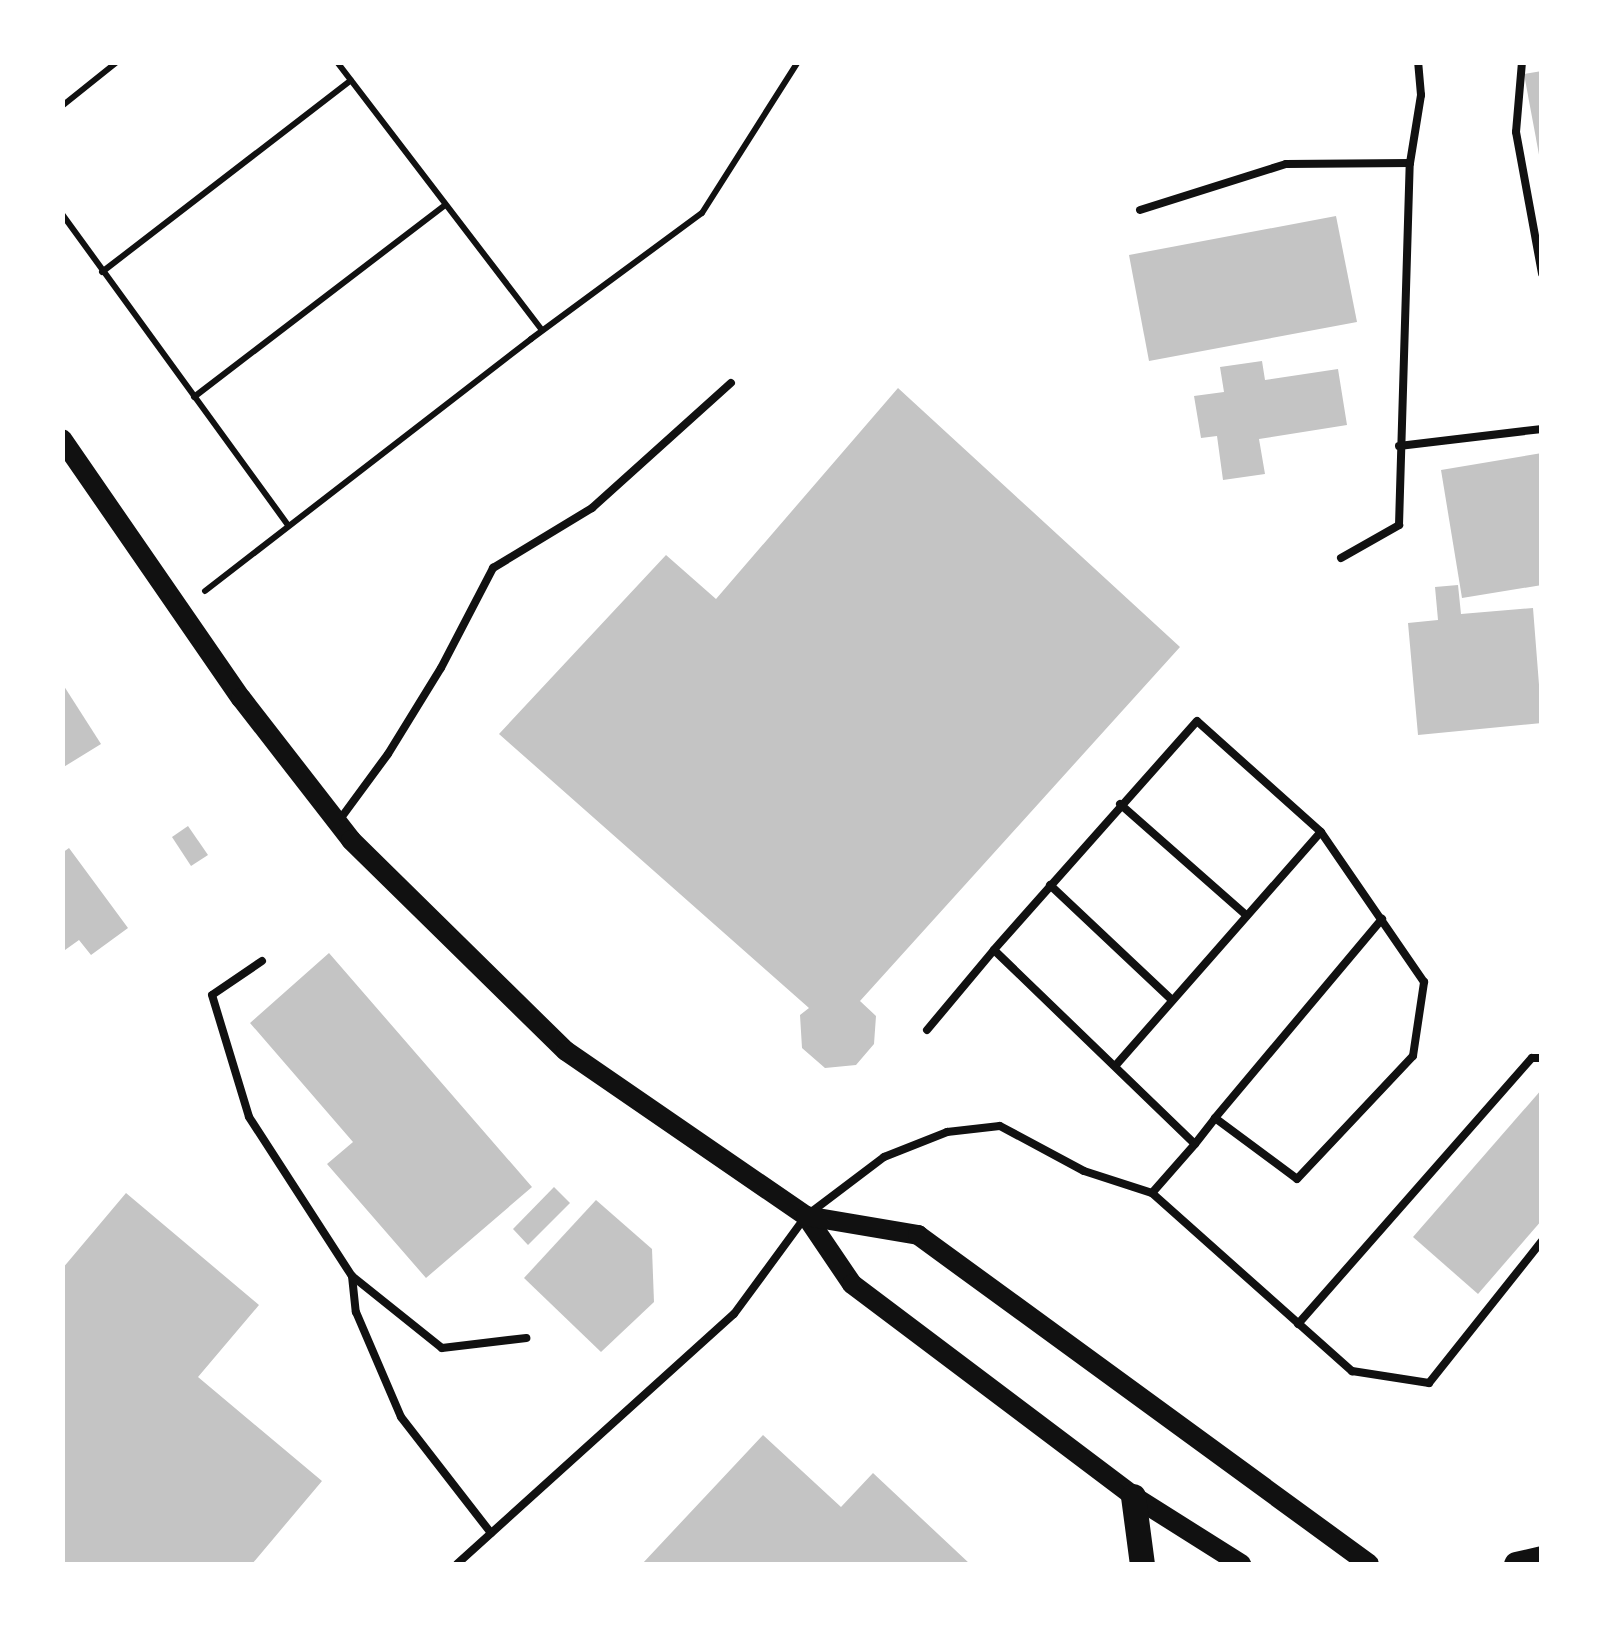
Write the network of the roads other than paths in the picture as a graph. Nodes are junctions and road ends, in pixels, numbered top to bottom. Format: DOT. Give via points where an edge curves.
graph roads {
  1 [pos="1418,62"];
  2 [pos="1522,62"];
  3 [pos="1410,162"];
  4 [pos="1140,210"];
  5 [pos="1542,274"];
  6 [pos="731,382"];
  7 [pos="1542,430"];
  8 [pos="62,439"];
  9 [pos="1399,446"];
  10 [pos="1341,558"];
  11 [pos="1120,804"];
  12 [pos="338,823"];
  13 [pos="1321,832"];
  14 [pos="1050,885"];
  15 [pos="1246,915"];
  16 [pos="1382,919"];
  17 [pos="994,950"];
  18 [pos="262,962"];
  19 [pos="1172,1000"];
  20 [pos="927,1030"];
  21 [pos="1542,1058"];
  22 [pos="1116,1065"];
  23 [pos="1215,1118"];
  24 [pos="1195,1144"];
  25 [pos="1152,1193"];
  26 [pos="806,1216"];
  27 [pos="1542,1240"];
  28 [pos="352,1276"];
  29 [pos="1298,1324"];
  30 [pos="526,1338"];
  31 [pos="1133,1496"];
  32 [pos="492,1533"];
  33 [pos="1542,1558"];
  34 [pos="457,1564"];
  35 [pos="1142,1564"];
  36 [pos="1240,1564"];
  37 [pos="1369,1564"];
  38 [pos="1516,1564"];
  1 -- 3 [label="lane" via="1421,95"];
  2 -- 5 [label="lane" via="1516,132"];
  3 -- 4 [label="lane" via="1286,164"];
  3 -- 9 [label="lane"];
  6 -- 12 [label="lane" via="592,508 493,568 441,668"];
  7 -- 9 [label="lane"];
  8 -- 12 [label="main road"];
  9 -- 10 [label="lane" via="1399,525"];
  11 -- 13 [label="lane" via="1197,721"];
  11 -- 14 [label="lane"];
  11 -- 15 [label="lane"];
  12 -- 26 [label="main road" via="566,1051"];
  13 -- 15 [label="lane"];
  13 -- 16 [label="lane"];
  14 -- 17 [label="lane"];
  14 -- 19 [label="lane"];
  15 -- 19 [label="lane"];
  16 -- 23 [label="lane"];
  16 -- 23 [label="lane" via="1424,982 1414,1056 1298,1180"];
  17 -- 20 [label="lane"];
  17 -- 22 [label="lane"];
  18 -- 28 [label="lane" via="212,995 249,1117"];
  19 -- 22 [label="lane"];
  21 -- 29 [label="lane" via="1532,1058"];
  22 -- 24 [label="lane"];
  23 -- 24 [label="lane"];
  24 -- 25 [label="lane"];
  25 -- 26 [label="lane" via="1084,1171 1000,1126 947,1132 884,1157"];
  25 -- 29 [label="lane"];
  26 -- 31 [label="main road" via="852,1284"];
  26 -- 32 [label="lane" via="734,1314"];
  26 -- 37 [label="main road" via="918,1235"];
  27 -- 29 [label="lane" via="1429,1382 1352,1371"];
  28 -- 30 [label="lane" via="442,1348"];
  28 -- 32 [label="lane" via="356,1312 401,1417"];
  31 -- 35 [label="main road"];
  31 -- 36 [label="main road"];
  32 -- 34 [label="lane"];
  33 -- 38 [label="main road"];
}
